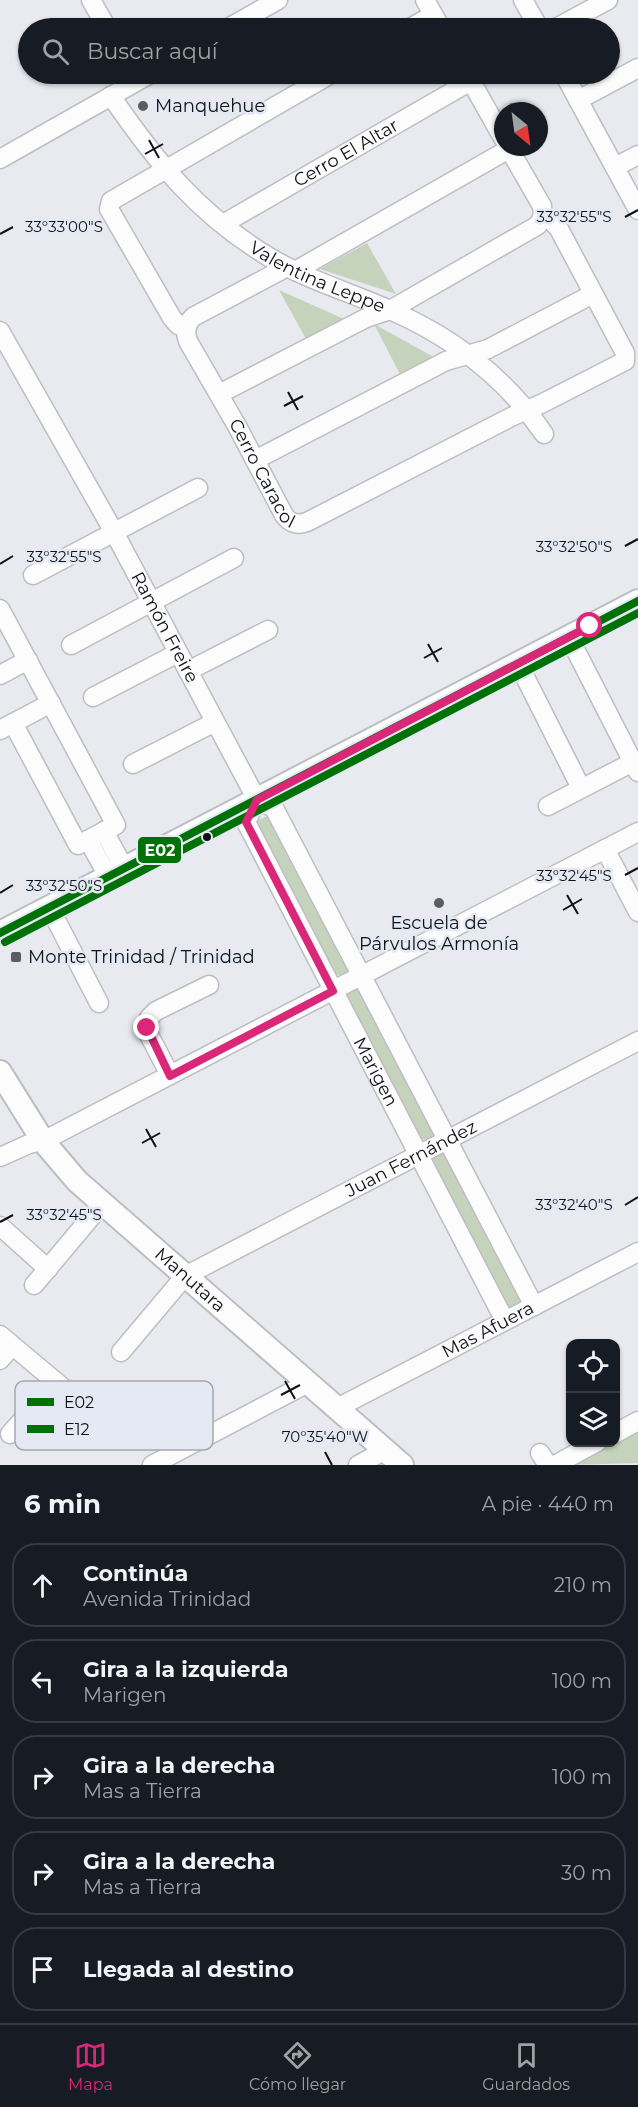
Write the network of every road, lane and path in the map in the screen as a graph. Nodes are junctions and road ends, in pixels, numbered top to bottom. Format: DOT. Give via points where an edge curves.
graph roads {
  1 [pos="91,0"];
  2 [pos="278,0"];
  3 [pos="523,0"];
  4 [pos="608,0"];
  5 [pos="259,5"];
  6 [pos="101,18"];
  7 [pos="241,18"];
  8 [pos="533,18"];
  9 [pos="575,18"];
  10 [pos="638,68"];
  11 [pos="620,78"];
  12 [pos="128,84"];
  13 [pos="313,84"];
  14 [pos="457,84"];
  15 [pos="473,84"];
  16 [pos="569,84"];
  17 [pos="608,84"];
  18 [pos="111,96"];
  19 [pos="578,100"];
  20 [pos="494,122"];
  21 [pos="494,152"];
  22 [pos="638,155"];
  23 [pos="513,156"];
  24 [pos="0,159"];
  25 [pos="615,167"];
  26 [pos="164,169"];
  27 [pos="638,210"];
  28 [pos="543,216"];
  29 [pos="223,224"];
  30 [pos="291,269"];
  31 [pos="593,294"];
  32 [pos="390,310"];
  33 [pos="186,328"];
  34 [pos="0,331"];
  35 [pos="467,355"];
  36 [pos="219,393"];
  37 [pos="526,409"];
  38 [pos="544,434"];
  39 [pos="255,460"];
  40 [pos="198,488"];
  41 [pos="114,532"];
  42 [pos="234,558"];
  43 [pos="33,575"];
  44 [pos="151,602"];
  45 [pos="637,608"];
  46 [pos="3,620"];
  47 [pos="268,630"];
  48 [pos="71,645"];
  49 [pos="576,651"];
  50 [pos="178,653"];
  51 [pos="28,660"];
  52 [pos="188,671"];
  53 [pos="0,675"];
  54 [pos="525,677"];
  55 [pos="93,697"];
  56 [pos="51,703"];
  57 [pos="215,722"];
  58 [pos="7,727"];
  59 [pos="133,764"];
  60 [pos="635,767"];
  61 [pos="581,788"];
  62 [pos="265,804"];
  63 [pos="548,806"];
  64 [pos="246,822"];
  65 [pos="638,832"];
  66 [pos="96,835"];
  67 [pos="605,849"];
  68 [pos="116,872"];
  69 [pos="638,912"];
  70 [pos="56,920"];
  71 [pos="0,933"];
  72 [pos="0,950"];
  73 [pos="362,976"];
  74 [pos="209,985"];
  75 [pos="333,991"];
  76 [pos="99,1002"];
  77 [pos="638,1041"];
  78 [pos="0,1072"];
  79 [pos="170,1076"];
  80 [pos="447,1140"];
  81 [pos="43,1141"];
  82 [pos="419,1155"];
  83 [pos="0,1157"];
  84 [pos="102,1204"];
  85 [pos="0,1227"];
  86 [pos="638,1252"];
  87 [pos="48,1269"];
  88 [pos="185,1276"];
  89 [pos="34,1285"];
  90 [pos="534,1306"];
  91 [pos="505,1321"];
  92 [pos="6,1340"];
  93 [pos="121,1352"];
  94 [pos="0,1360"];
  95 [pos="55,1381"];
  96 [pos="308,1383"];
  97 [pos="337,1408"];
  98 [pos="638,1421"];
  99 [pos="15,1428"];
  100 [pos="620,1430"];
  101 [pos="213,1433"];
  102 [pos="10,1434"];
  103 [pos="589,1447"];
  104 [pos="181,1450"];
  105 [pos="394,1458"];
  106 [pos="152,1465"];
  107 [pos="357,1465"];
  108 [pos="555,1465"];
  1 -- 6 [label="street"];
  2 -- 5 [label="street"];
  3 -- 8 [label="street"];
  4 -- 9 [label="street"];
  5 -- 7 [label="street"];
  10 -- 11 [label="street"];
  12 -- 18 [label="street"];
  13 -- 26 [label="street"];
  14 -- 29 [label="street, Cerro El Altar"];
  15 -- 20 [label="street"];
  16 -- 19 [label="street"];
  17 -- 19 [label="street"];
  18 -- 24 [label="street"];
  18 -- 26 [label="street, Valentina Leppe"];
  19 -- 25 [label="street"];
  21 -- 30 [label="street"];
  22 -- 25 [label="street"];
  23 -- 28 [label="street" via="542,206"];
  25 -- 27 [label="street"];
  26 -- 29 [label="street, Valentina Leppe"];
  26 -- 33 [label="street" via="113,198 109,209 172,318"];
  28 -- 31 [label="street" via="559,229"];
  28 -- 32 [label="street" via="538,225"];
  29 -- 30 [label="street, Valentina Leppe"];
  30 -- 32 [label="street, Valentina Leppe"];
  30 -- 33 [label="street" via="197,314"];
  31 -- 35 [label="street" via="488,349"];
  31 -- 37 [label="street, Cerro Caracol" via="625,353 625,361"];
  32 -- 35 [label="street, Valentina Leppe" via="432,331"];
  32 -- 36 [label="street" via="366,318"];
  33 -- 36 [label="street, Cerro Caracol" via="189,343"];
  34 -- 41 [label="street, Ramón Freire"];
  35 -- 37 [label="street, Valentina Leppe" via="501,381"];
  35 -- 39 [label="street" via="446,361"];
  36 -- 39 [label="street, Cerro Caracol"];
  37 -- 38 [label="street, Valentina Leppe"];
  37 -- 39 [label="street, Cerro Caracol" via="304,524 286,519"];
  40 -- 41 [label="street"];
  41 -- 43 [label="street"];
  41 -- 44 [label="street, Ramón Freire"];
  42 -- 44 [label="street"];
  44 -- 48 [label="street"];
  44 -- 50 [label="street, Ramón Freire"];
  45 -- 49 [label="main road"];
  45 -- 62 [label="main road"];
  46 -- 51 [label="street"];
  47 -- 52 [label="street"];
  49 -- 54 [label="main road"];
  49 -- 60 [label="street"];
  50 -- 52 [label="street, Ramón Freire"];
  50 -- 55 [label="street"];
  51 -- 53 [label="street"];
  51 -- 56 [label="street"];
  52 -- 57 [label="street, Ramón Freire"];
  54 -- 61 [label="street"];
  54 -- 62 [label="main road"];
  56 -- 58 [label="street"];
  56 -- 66 [label="street" via="116,825"];
  57 -- 59 [label="street"];
  57 -- 62 [label="street, Ramón Freire"];
  58 -- 66 [label="street" via="78,845"];
  60 -- 61 [label="street"];
  61 -- 63 [label="street"];
  62 -- 64 [label="main road"];
  62 -- 68 [label="main road"];
  62 -- 73 [label="street, Marigen"];
  64 -- 70 [label="main road"];
  64 -- 75 [label="street, Marigen"];
  65 -- 67 [label="street"];
  66 -- 68 [label="street"];
  67 -- 69 [label="street"];
  67 -- 73 [label="street"];
  68 -- 71 [label="main road"];
  70 -- 72 [label="main road"];
  70 -- 76 [label="street"];
  73 -- 75 [label="street"];
  73 -- 80 [label="street, Marigen"];
  74 -- 79 [label="street" via="149,1018 147,1033"];
  75 -- 79 [label="street"];
  75 -- 82 [label="street, Marigen"];
  77 -- 80 [label="street, Juan Fernández"];
  78 -- 81 [label="main road, Manutara"];
  79 -- 81 [label="street"];
  80 -- 82 [label="street, Juan Fernández"];
  80 -- 90 [label="street, Marigen"];
  81 -- 83 [label="street"];
  81 -- 84 [label="main road, Manutara"];
  82 -- 88 [label="street, Juan Fernández"];
  82 -- 91 [label="street, Marigen"];
  84 -- 87 [label="street"];
  84 -- 88 [label="main road, Manutara"];
  85 -- 87 [label="street"];
  86 -- 90 [label="street, Mas Afuera"];
  87 -- 89 [label="street"];
  88 -- 93 [label="street"];
  88 -- 96 [label="main road, Manutara"];
  90 -- 91 [label="street, Mas Afuera"];
  91 -- 97 [label="street, Mas Afuera"];
  92 -- 94 [label="street"];
  92 -- 95 [label="street"];
  96 -- 97 [label="main road, Manutara"];
  96 -- 101 [label="street"];
  97 -- 105 [label="main road, Manutara"];
  98 -- 100 [label="street"];
  99 -- 102 [label="street"];
  103 -- 108 [label="street"];
  104 -- 106 [label="street"];
  105 -- 107 [label="street"];
}
